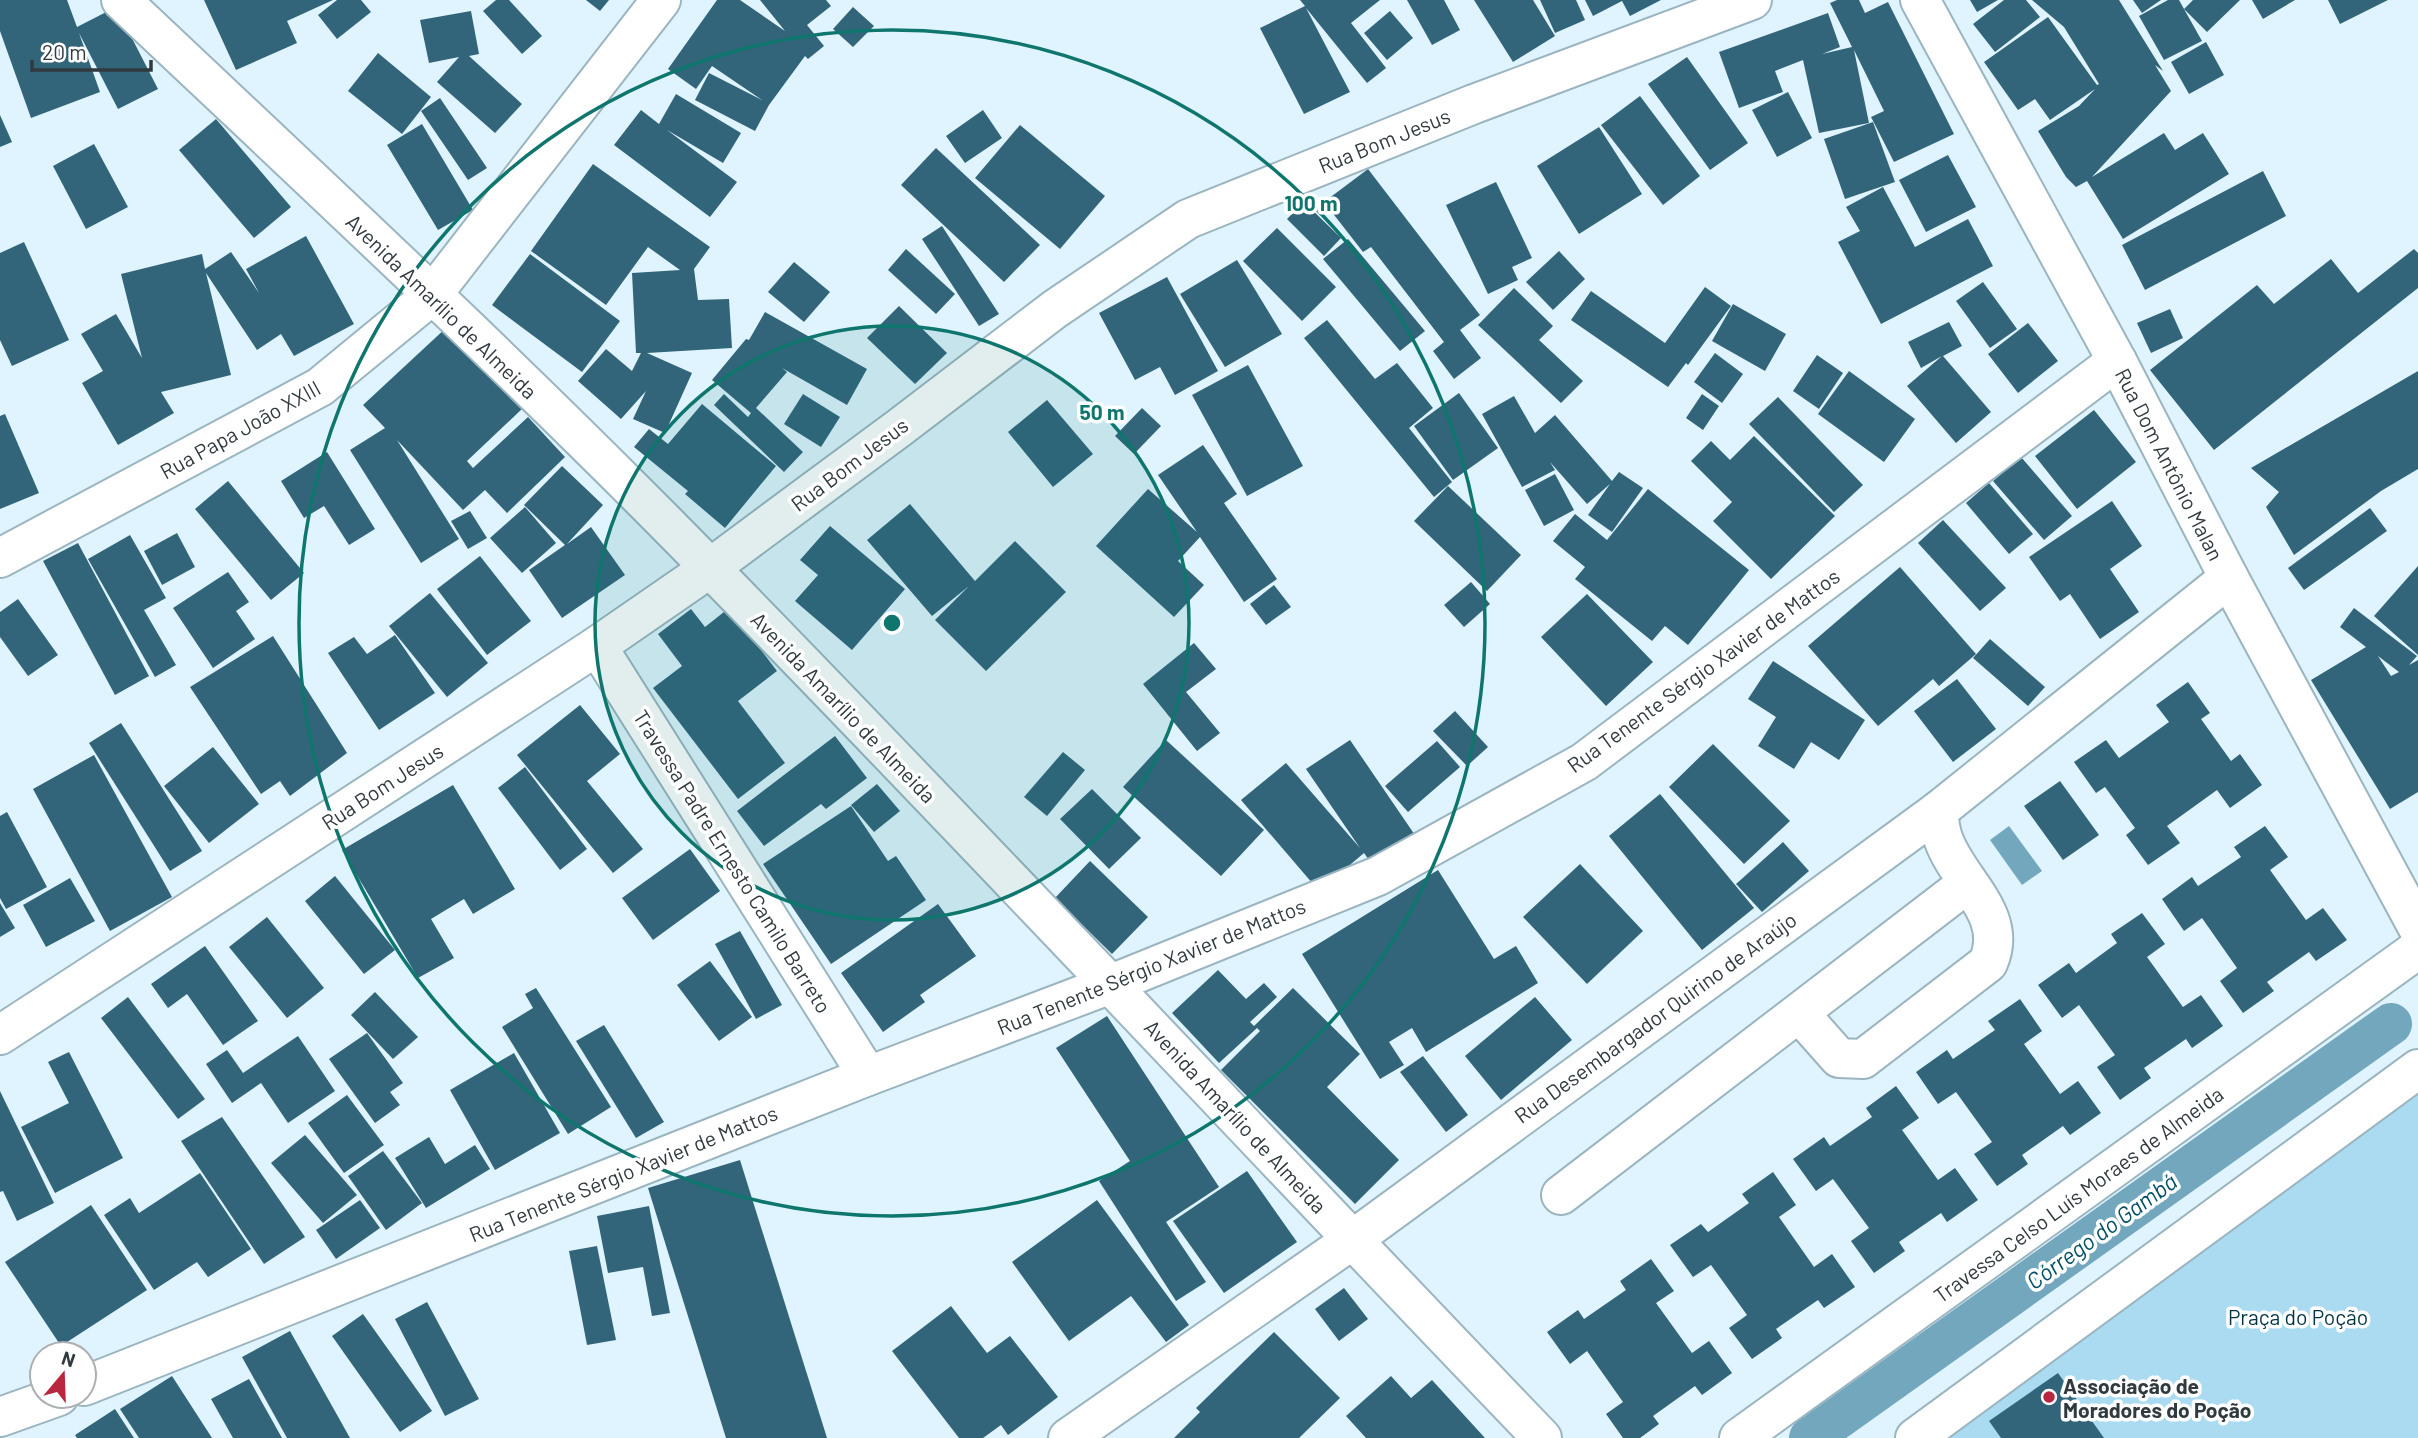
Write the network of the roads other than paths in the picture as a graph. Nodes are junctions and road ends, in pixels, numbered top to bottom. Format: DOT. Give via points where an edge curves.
graph roads {
  1 [pos="121,0"];
  2 [pos="661,0"];
  3 [pos="1752,0"];
  4 [pos="1920,0"];
  5 [pos="432,295"];
  6 [pos="2117,361"];
  7 [pos="0,558"];
  8 [pos="710,568"];
  9 [pos="2229,578"];
  10 [pos="597,646"];
  11 [pos="1938,811"];
  12 [pos="1968,883"];
  13 [pos="2418,928"];
  14 [pos="2418,949"];
  15 [pos="1111,984"];
  16 [pos="1800,1014"];
  17 [pos="0,1035"];
  18 [pos="2418,1069"];
  19 [pos="868,1076"];
  20 [pos="1561,1195"];
  21 [pos="1352,1240"];
  22 [pos="98,1380"];
  23 [pos="28,1407"];
  24 [pos="0,1417"];
  25 [pos="1068,1438"];
  26 [pos="1542,1438"];
  27 [pos="1739,1438"];
  28 [pos="1915,1438"];
  1 -- 5 [label="street, Avenida Amarílio de Almeida"];
  2 -- 5 [label="street, Rua Papa João XXIII"];
  3 -- 8 [label="street, Rua Bom Jesus" via="1474,104 1188,219 1055,309"];
  4 -- 6 [label="street, Rua Dom Antônio Malan"];
  5 -- 7 [label="street, Rua Papa João XXIII" via="320,387"];
  5 -- 8 [label="street, Avenida Amarílio de Almeida"];
  6 -- 9 [label="street, Rua Dom Antônio Malan"];
  6 -- 15 [label="street, Rua Tenente Sérgio Xavier de Mattos" via="1584,762 1378,876"];
  8 -- 10 [label="street, Rua Bom Jesus"];
  8 -- 15 [label="street, Avenida Amarílio de Almeida"];
  9 -- 11 [label="street, Rua Desembargador Quirino de Araújo"];
  9 -- 13 [label="street, Rua Dom Antônio Malan"];
  10 -- 17 [label="street, Rua Bom Jesus"];
  10 -- 19 [label="street, Travessa Padre Ernesto Camilo Barreto"];
  11 -- 12 [label="street" via="1943,839"];
  11 -- 21 [label="street, Rua Desembargador Quirino de Araújo"];
  12 -- 16 [label="street"];
  12 -- 16 [label="street" via="1993,926 1994,948 1983,969 1863,1059 1839,1058"];
  14 -- 27 [label="street, Travessa Celso Luís Moraes de Almeida"];
  15 -- 19 [label="street, Rua Tenente Sérgio Xavier de Mattos"];
  15 -- 21 [label="street, Avenida Amarílio de Almeida"];
  16 -- 20 [label="street"];
  18 -- 28 [label="street"];
  19 -- 22 [label="street, Rua Tenente Sérgio Xavier de Mattos"];
  21 -- 25 [label="street, Rua Desembargador Quirino de Araújo"];
  21 -- 26 [label="street, Avenida Amarílio de Almeida"];
  23 -- 24 [label="street"];
}
